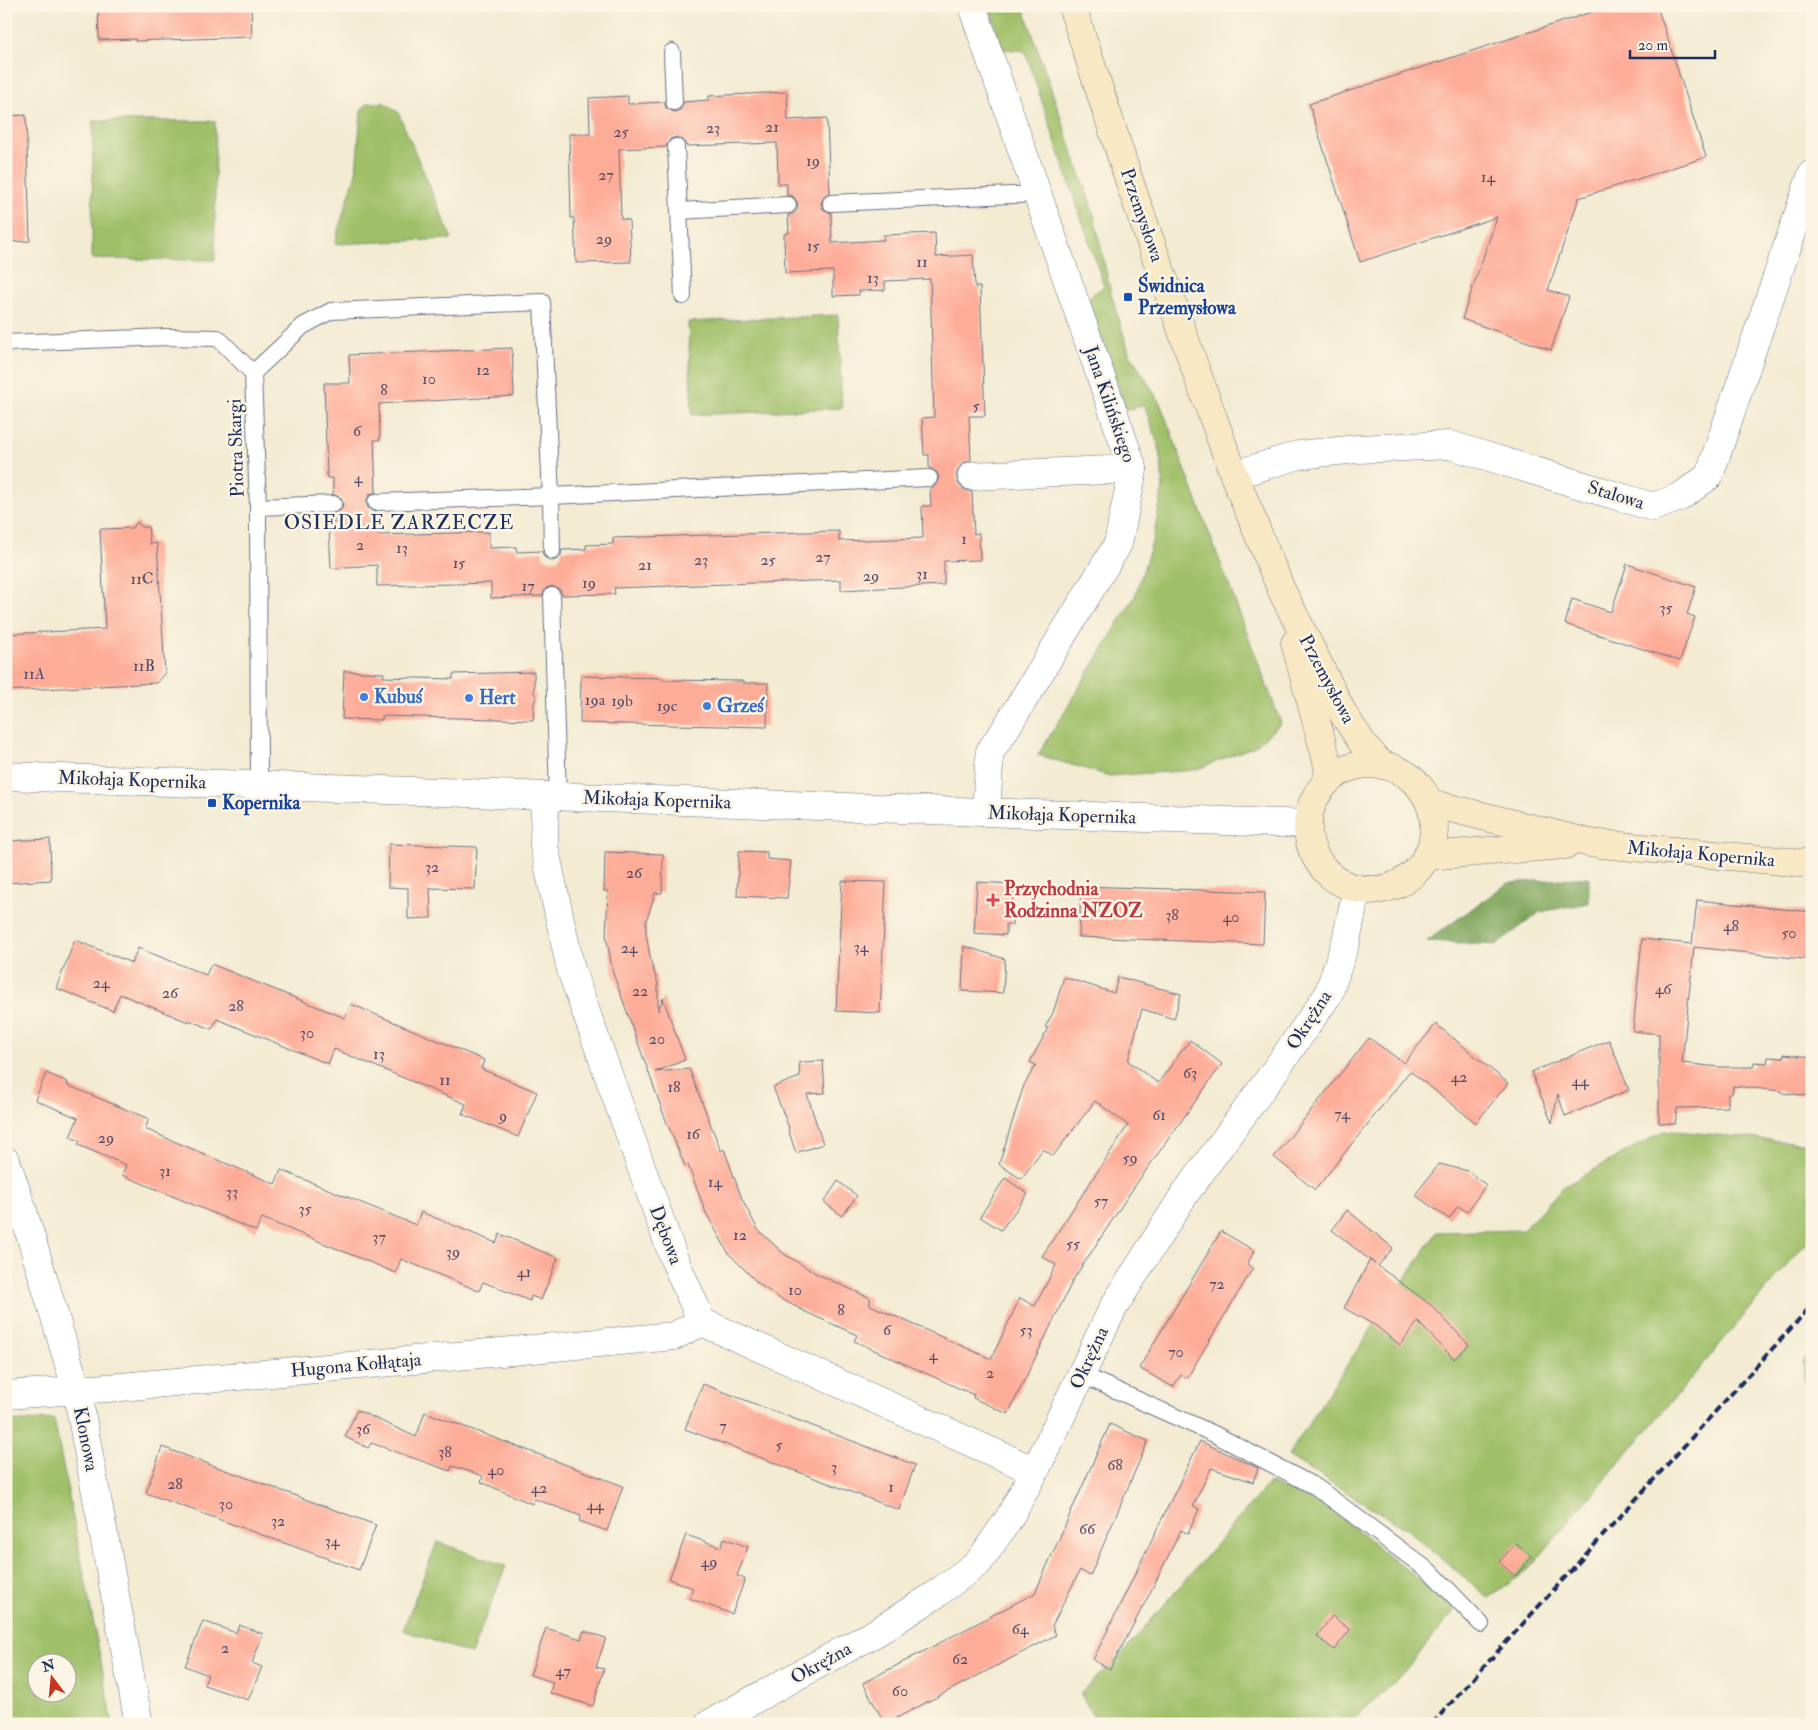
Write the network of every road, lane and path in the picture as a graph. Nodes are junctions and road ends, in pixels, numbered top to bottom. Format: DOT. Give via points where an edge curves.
graph roads {
  1 [pos="972,6"];
  2 [pos="1072,6"];
  3 [pos="672,52"];
  4 [pos="674,102"];
  5 [pos="676,147"];
  6 [pos="1812,174"];
  7 [pos="1038,194"];
  8 [pos="830,203"];
  9 [pos="788,205"];
  10 [pos="679,211"];
  11 [pos="682,296"];
  12 [pos="6,343"];
  13 [pos="253,373"];
  14 [pos="1133,469"];
  15 [pos="1234,475"];
  16 [pos="972,476"];
  17 [pos="929,478"];
  18 [pos="551,496"];
  19 [pos="376,502"];
  20 [pos="333,504"];
  21 [pos="258,507"];
  22 [pos="552,551"];
  23 [pos="1281,589"];
  24 [pos="552,596"];
  25 [pos="1380,764"];
  26 [pos="6,776"];
  27 [pos="1329,780"];
  28 [pos="259,784"];
  29 [pos="552,796"];
  30 [pos="1430,803"];
  31 [pos="983,812"];
  32 [pos="1308,824"];
  33 [pos="1590,843"];
  34 [pos="1427,856"];
  35 [pos="1812,864"];
  36 [pos="1357,888"];
  37 [pos="6,1161"];
  38 [pos="702,1322"];
  39 [pos="1082,1375"];
  40 [pos="77,1391"];
  41 [pos="6,1395"];
  42 [pos="1036,1471"];
  43 [pos="1481,1624"];
  44 [pos="139,1724"];
  45 [pos="709,1724"];
  1 -- 7 [label="street, Jana Kilińskiego"];
  2 -- 15 [label="main road, Przemysłowa" via="1132,189"];
  3 -- 4 [label="lane"];
  5 -- 10 [label="lane"];
  6 -- 15 [label="street, Stalowa" via="1709,476 1680,497 1654,507 1450,445 1358,448 1299,455"];
  7 -- 8 [label="lane"];
  7 -- 14 [label="street, Jana Kilińskiego"];
  9 -- 10 [label="lane"];
  10 -- 11 [label="lane"];
  12 -- 13 [label="lane, Piotra Skargi" via="218,338"];
  13 -- 18 [label="lane" via="303,326 330,311 542,302"];
  13 -- 21 [label="lane, Piotra Skargi"];
  14 -- 16 [label="street"];
  14 -- 31 [label="street, Jana Kilińskiego" via="1118,544 990,751"];
  15 -- 23 [label="main road, Przemysłowa"];
  17 -- 18 [label="lane"];
  18 -- 19 [label="lane"];
  18 -- 22 [label="lane"];
  20 -- 21 [label="lane"];
  21 -- 28 [label="lane, Piotra Skargi"];
  23 -- 25 [label="main road, Przemysłowa" via="1347,720"];
  23 -- 27 [label="main road, Przemysłowa" via="1327,761"];
  24 -- 29 [label="lane"];
  25 -- 27 [label="main road" via="1349,768"];
  25 -- 30 [label="main road" via="1393,767 1415,782"];
  26 -- 28 [label="street, Mikołaja Kopernika"];
  27 -- 32 [label="main road" via="1317,794"];
  28 -- 29 [label="street, Mikołaja Kopernika"];
  29 -- 31 [label="street, Mikołaja Kopernika"];
  29 -- 38 [label="street, Dębowa" via="544,846 571,970 674,1259"];
  30 -- 33 [label="main road, Mikołaja Kopernika"];
  30 -- 34 [label="main road" via="1434,829"];
  31 -- 32 [label="street, Mikołaja Kopernika"];
  32 -- 36 [label="main road" via="1313,852 1321,865 1337,879"];
  33 -- 34 [label="main road, Mikołaja Kopernika"];
  33 -- 35 [label="main road, Mikołaja Kopernika"];
  34 -- 36 [label="main road" via="1410,877 1397,884 1385,888"];
  36 -- 39 [label="street, Okrężna" via="1346,941 1328,995 1184,1195 1113,1308"];
  37 -- 40 [label="street, Klonowa"];
  38 -- 40 [label="street, Hugona Kołłątaja" via="674,1336"];
  38 -- 42 [label="street"];
  39 -- 42 [label="street, Okrężna"];
  39 -- 43 [label="lane" via="1214,1434 1316,1487 1433,1574"];
  40 -- 41 [label="street, Hugona Kołłątaja"];
  40 -- 44 [label="street, Klonowa"];
  42 -- 45 [label="street, Okrężna" via="979,1562 877,1632"];
}
